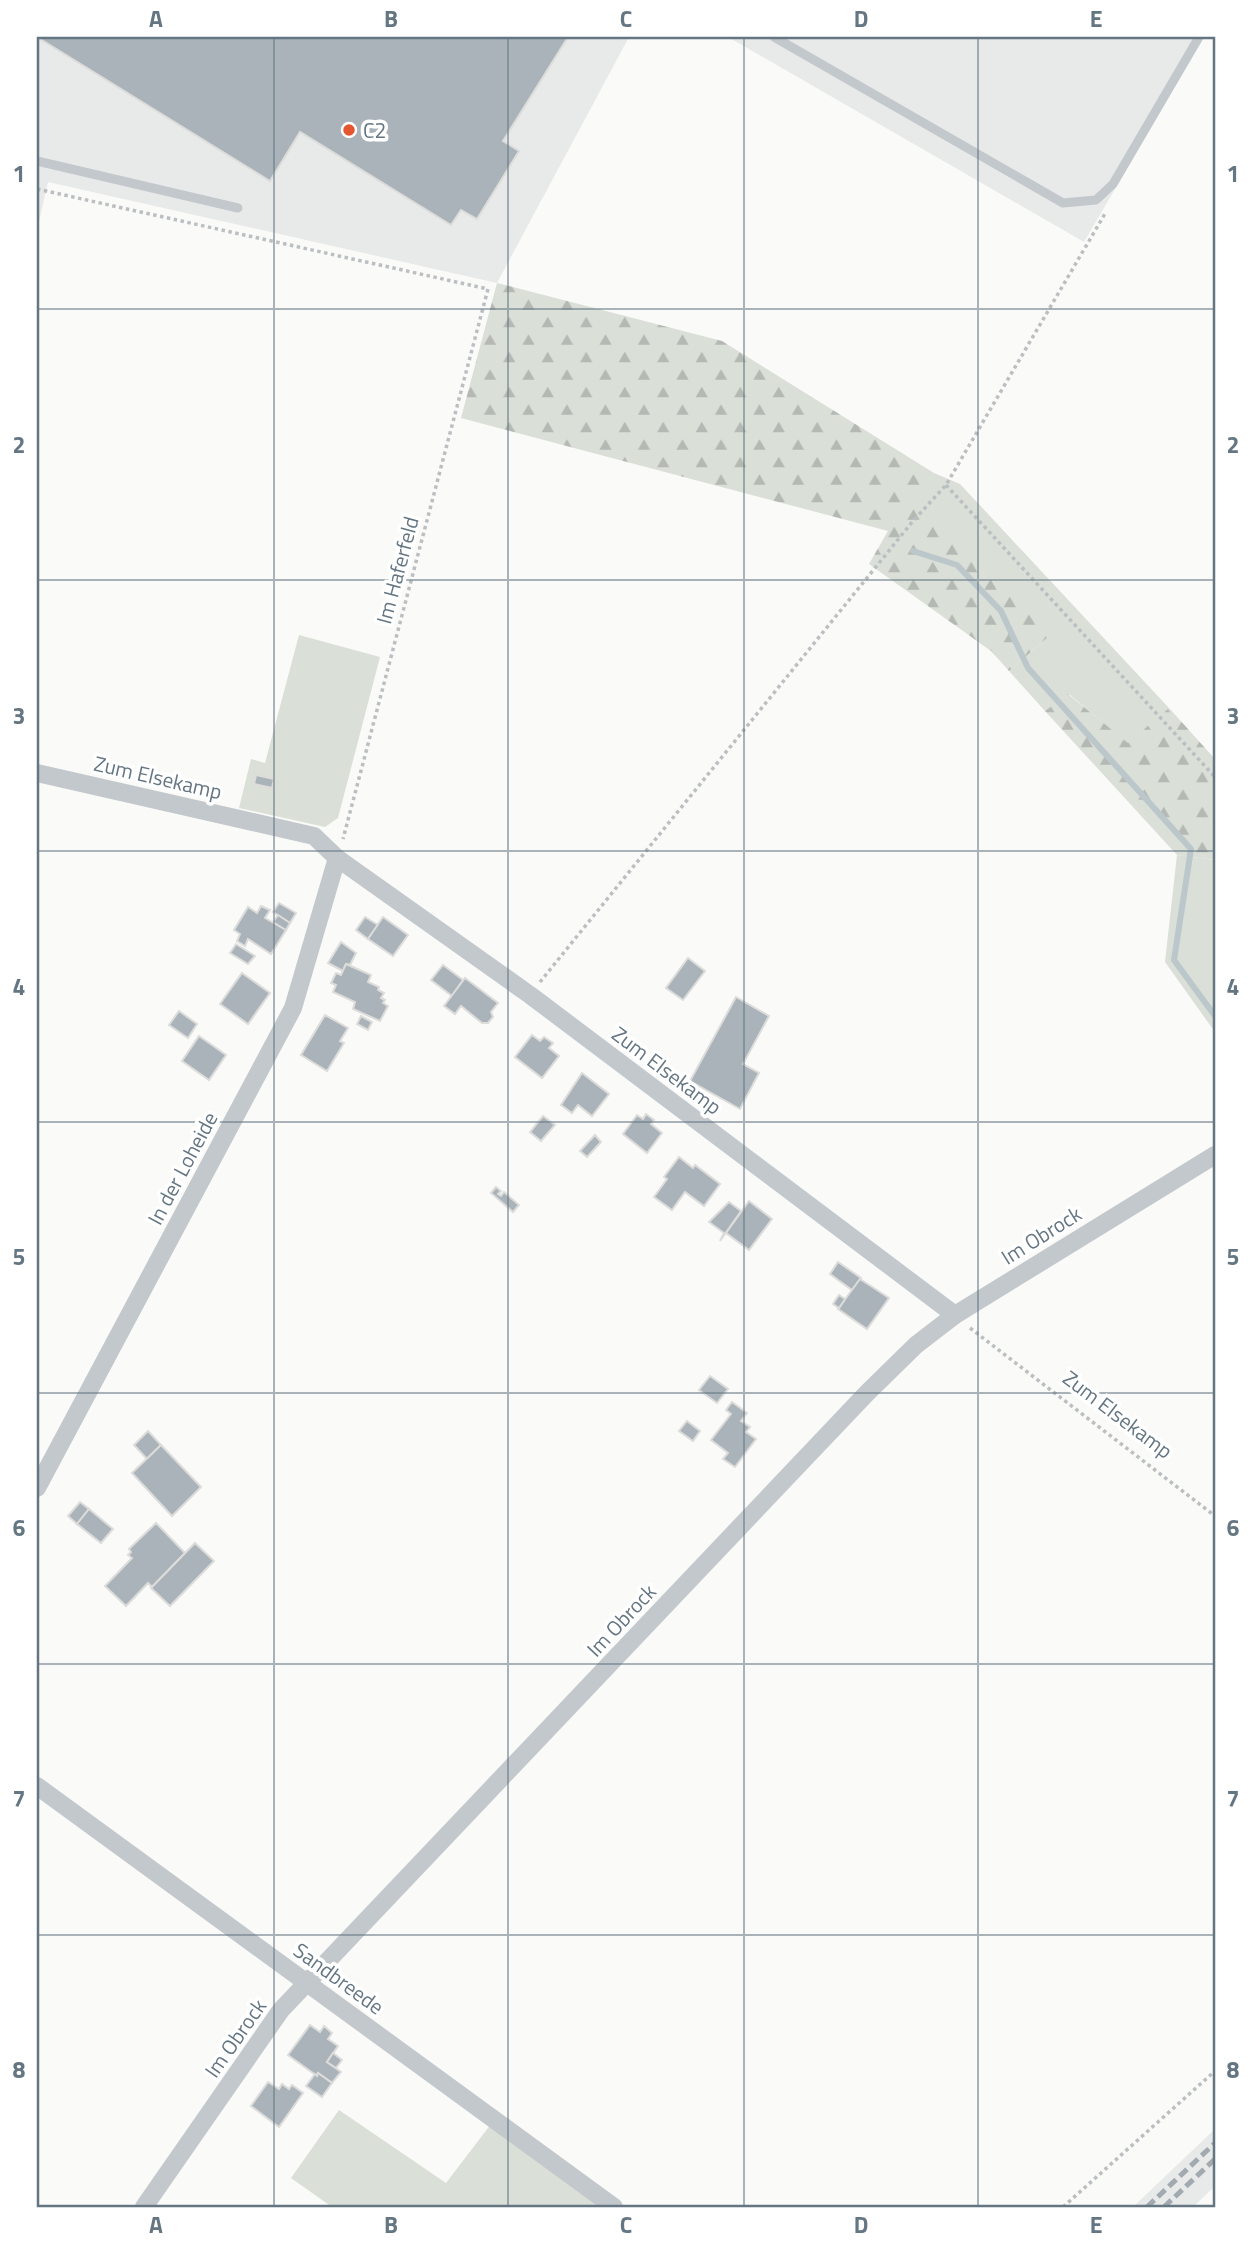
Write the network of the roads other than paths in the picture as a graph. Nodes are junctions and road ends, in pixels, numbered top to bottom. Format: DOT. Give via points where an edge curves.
graph roads {
  1 [pos="774,37"];
  2 [pos="1199,37"];
  3 [pos="37,161"];
  4 [pos="238,208"];
  5 [pos="37,773"];
  6 [pos="338,858"];
  7 [pos="1215,1155"];
  8 [pos="955,1315"];
  9 [pos="37,1488"];
  10 [pos="37,1786"];
  11 [pos="308,1984"];
  12 [pos="144,2207"];
  13 [pos="614,2207"];
  1 -- 2 [label="lane" via="1063,202 1096,201 1113,184"];
  3 -- 4 [label="lane"];
  5 -- 6 [label="street, Zum Elsekamp" via="314,836"];
  6 -- 8 [label="street, Zum Elsekamp" via="530,995"];
  6 -- 9 [label="street, In der Loheide" via="293,1008"];
  7 -- 8 [label="street, Im Obrock"];
  8 -- 11 [label="street, Im Obrock" via="916,1345 867,1394"];
  10 -- 11 [label="street, Sandbreede"];
  11 -- 12 [label="street, Im Obrock" via="281,2010"];
  11 -- 13 [label="street, Sandbreede"];
}
